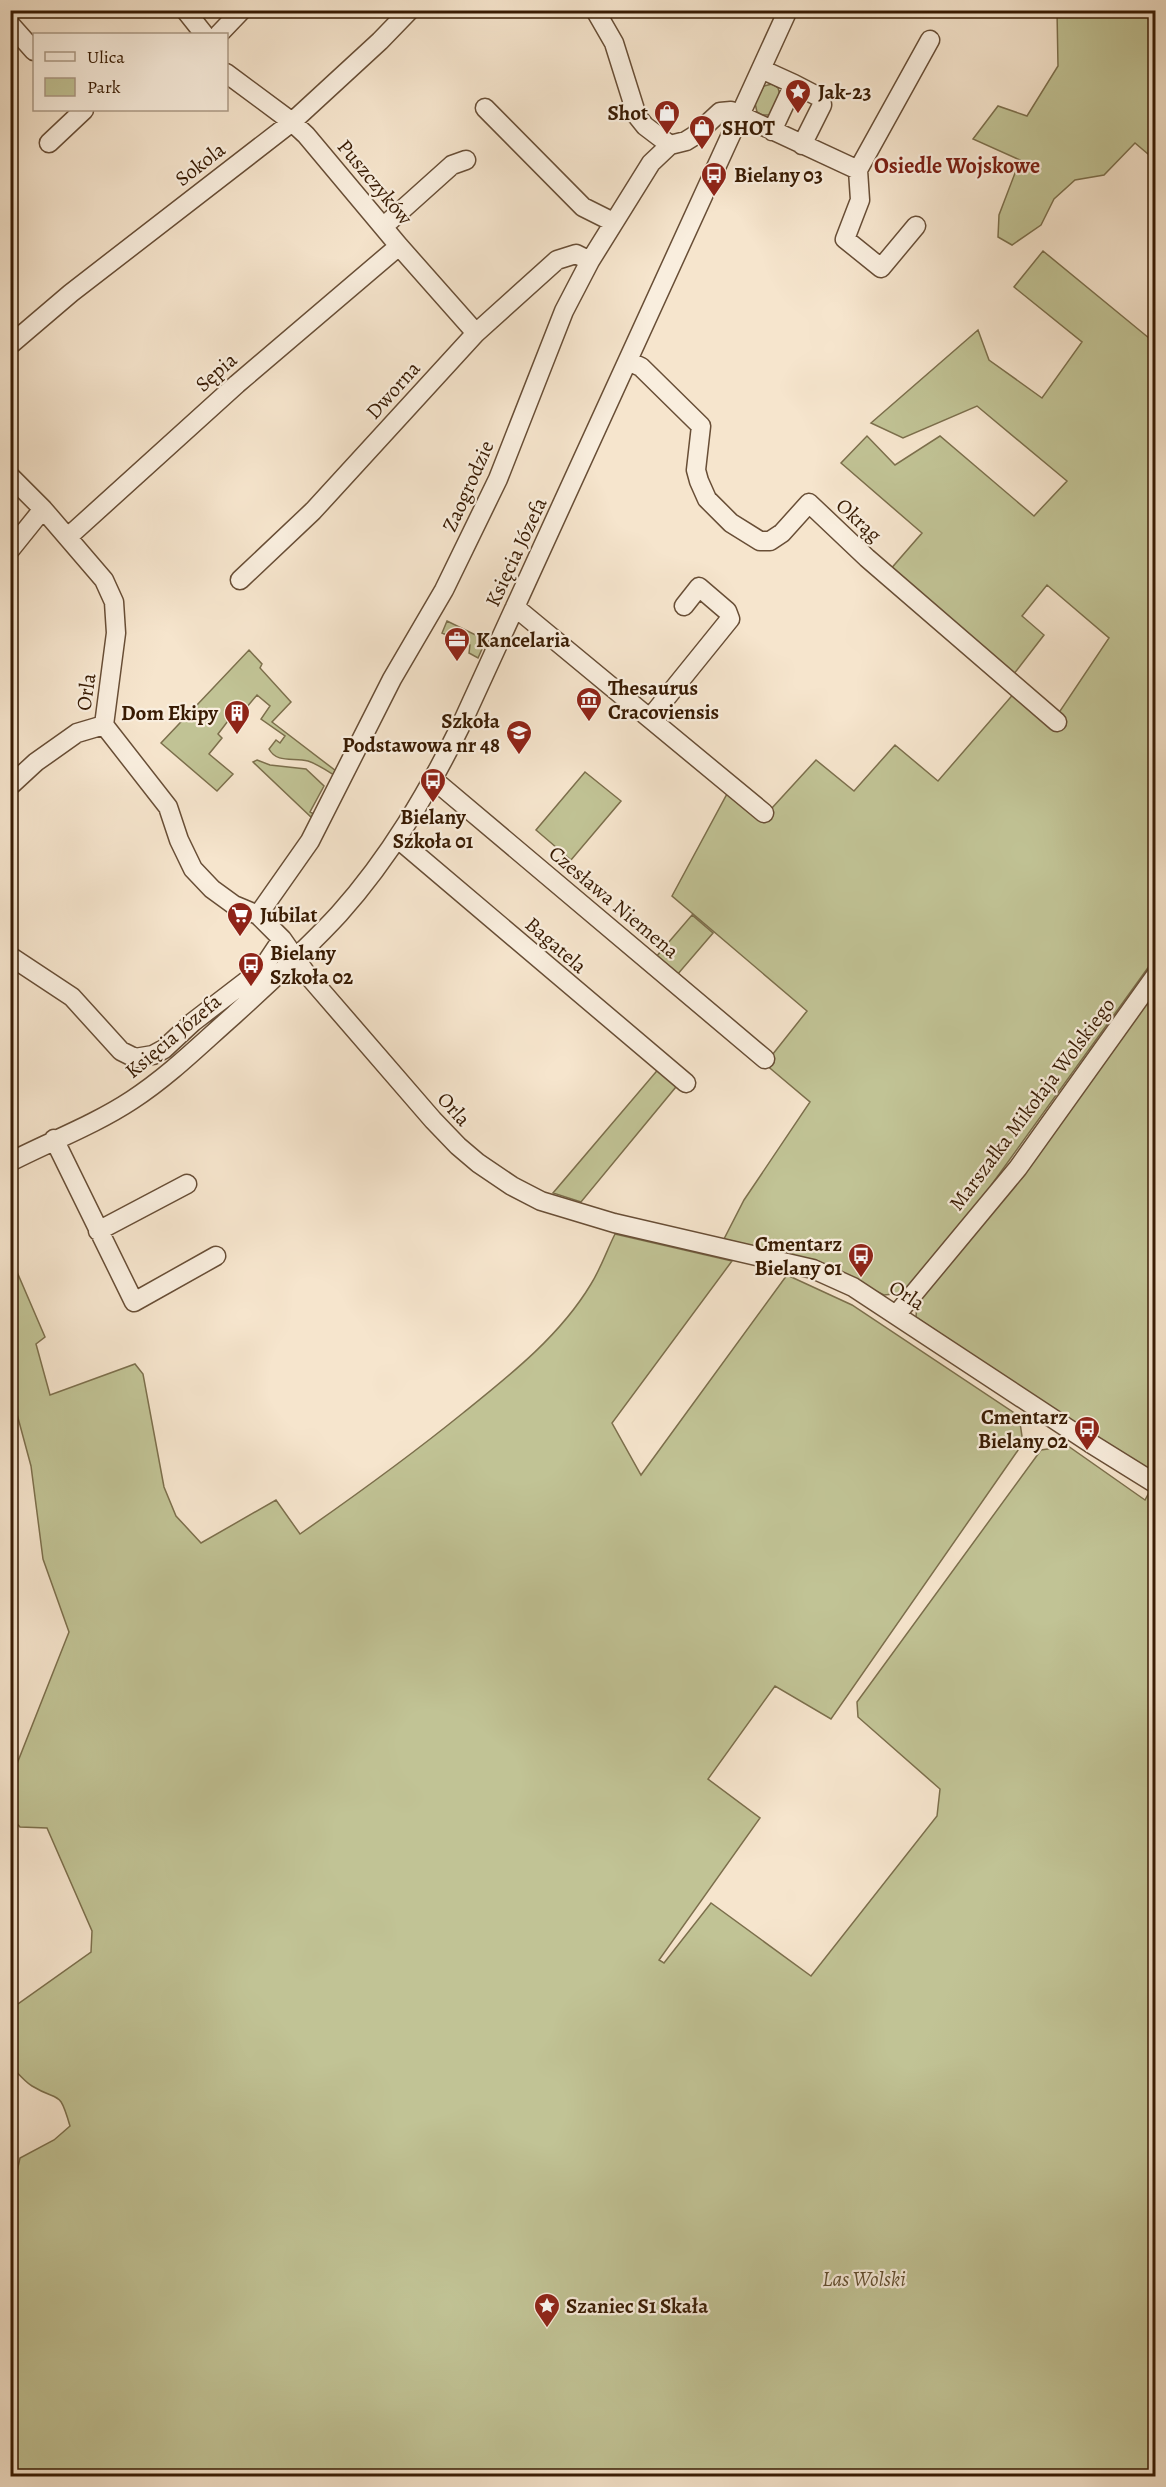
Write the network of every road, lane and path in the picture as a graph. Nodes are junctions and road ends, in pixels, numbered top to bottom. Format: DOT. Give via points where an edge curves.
graph roads {
  1 [pos="185,10"];
  2 [pos="242,10"];
  3 [pos="410,10"];
  4 [pos="595,10"];
  5 [pos="788,10"];
  6 [pos="10,24"];
  7 [pos="203,33"];
  8 [pos="220,33"];
  9 [pos="930,40"];
  10 [pos="33,50"];
  11 [pos="761,69"];
  12 [pos="228,74"];
  13 [pos="794,84"];
  14 [pos="485,108"];
  15 [pos="83,111"];
  16 [pos="740,115"];
  17 [pos="292,122"];
  18 [pos="772,131"];
  19 [pos="48,143"];
  20 [pos="670,145"];
  21 [pos="802,146"];
  22 [pos="466,160"];
  23 [pos="858,170"];
  24 [pos="614,222"];
  25 [pos="384,226"];
  26 [pos="916,226"];
  27 [pos="399,246"];
  28 [pos="590,261"];
  29 [pos="476,333"];
  30 [pos="10,345"];
  31 [pos="628,361"];
  32 [pos="10,476"];
  33 [pos="43,509"];
  34 [pos="68,537"];
  35 [pos="10,550"];
  36 [pos="240,580"];
  37 [pos="684,606"];
  38 [pos="515,607"];
  39 [pos="650,718"];
  40 [pos="1057,723"];
  41 [pos="104,725"];
  42 [pos="434,780"];
  43 [pos="10,786"];
  44 [pos="764,813"];
  45 [pos="398,839"];
  46 [pos="258,915"];
  47 [pos="282,939"];
  48 [pos="10,956"];
  49 [pos="296,958"];
  50 [pos="1155,975"];
  51 [pos="765,1059"];
  52 [pos="686,1083"];
  53 [pos="54,1139"];
  54 [pos="10,1162"];
  55 [pos="187,1184"];
  56 [pos="98,1230"];
  57 [pos="216,1256"];
  58 [pos="896,1315"];
  59 [pos="1155,1484"];
  1 -- 7 [label="street"];
  2 -- 8 [label="street"];
  3 -- 17 [label="street, Sokola"];
  4 -- 20 [label="street" via="614,43 637,116"];
  5 -- 11 [label="street, Księcia Józefa"];
  6 -- 10 [label="street"];
  9 -- 23 [label="street"];
  11 -- 13 [label="street"];
  11 -- 16 [label="street, Księcia Józefa"];
  12 -- 17 [label="street, Puszczyków"];
  13 -- 18 [label="street"];
  13 -- 21 [label="street" via="821,98 822,105"];
  14 -- 24 [label="street" via="583,207"];
  15 -- 19 [label="street"];
  16 -- 18 [label="street"];
  16 -- 20 [label="street, Zaogrodzie" via="720,112 694,136"];
  16 -- 31 [label="street, Księcia Józefa"];
  17 -- 25 [label="street, Puszczyków"];
  17 -- 30 [label="street, Sokola"];
  18 -- 21 [label="street"];
  20 -- 24 [label="street, Zaogrodzie" via="651,163"];
  21 -- 23 [label="street"];
  22 -- 25 [label="street" via="452,165"];
  23 -- 26 [label="street" via="860,200 845,239 881,268"];
  24 -- 28 [label="street, Zaogrodzie"];
  25 -- 27 [label="street, Puszczyków"];
  27 -- 29 [label="street, Puszczyków"];
  27 -- 34 [label="street, Sępia" via="237,384"];
  28 -- 29 [label="street, Dworna" via="576,254 557,260"];
  28 -- 46 [label="street, Zaogrodzie" via="564,311 498,479 444,590 392,679 310,842"];
  29 -- 36 [label="street, Dworna" via="313,511"];
  31 -- 38 [label="street, Księcia Józefa"];
  31 -- 40 [label="street, Okrąg" via="641,367 700,426 696,470 707,499 723,517 760,541 770,541 809,503"];
  32 -- 33 [label="street, Orla"];
  33 -- 34 [label="street, Orla"];
  33 -- 35 [label="street"];
  34 -- 41 [label="street, Orla" via="104,580 114,602 117,633"];
  37 -- 39 [label="street" via="699,587 727,611 730,619"];
  38 -- 39 [label="street"];
  38 -- 42 [label="street, Księcia Józefa"];
  39 -- 44 [label="street"];
  41 -- 43 [label="street" via="77,733"];
  41 -- 46 [label="street, Orla" via="168,807 193,869 234,905"];
  42 -- 45 [label="street, Księcia Józefa"];
  42 -- 51 [label="street, Czesława Niemena"];
  45 -- 49 [label="street, Księcia Józefa" via="340,913"];
  45 -- 52 [label="street, Bagatela"];
  46 -- 47 [label="street, Orla"];
  47 -- 48 [label="street" via="262,969 164,1049 135,1058 121,1051 72,997"];
  47 -- 49 [label="street, Orla"];
  49 -- 53 [label="street, Księcia Józefa" via="163,1077 124,1104"];
  49 -- 58 [label="street, Orla" via="433,1120 464,1152 512,1186 541,1201 614,1222 813,1269 853,1287"];
  50 -- 58 [label="street, Marszałka Mikołaja Wolskiego" via="1018,1168"];
  53 -- 54 [label="street, Księcia Józefa"];
  53 -- 56 [label="street"];
  55 -- 56 [label="street"];
  56 -- 57 [label="street" via="134,1302"];
  58 -- 59 [label="street, Orla"];
}
